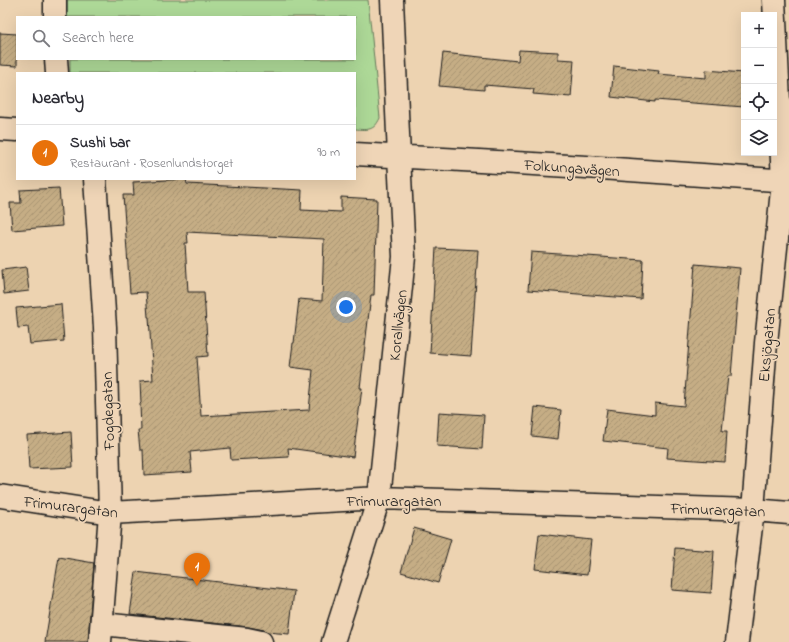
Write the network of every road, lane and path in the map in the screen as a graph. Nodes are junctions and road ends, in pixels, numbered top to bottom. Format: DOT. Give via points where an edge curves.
graph roads {
  1 [pos="55,0"];
  2 [pos="392,0"];
  3 [pos="774,0"];
  4 [pos="55,16"];
  5 [pos="56,60"];
  6 [pos="57,72"];
  7 [pos="0,129"];
  8 [pos="16,130"];
  9 [pos="356,154"];
  10 [pos="399,156"];
  11 [pos="95,180"];
  12 [pos="786,181"];
  13 [pos="0,496"];
  14 [pos="378,498"];
  15 [pos="753,510"];
  16 [pos="789,513"];
  17 [pos="110,514"];
  18 [pos="101,633"];
  19 [pos="261,642"];
  20 [pos="333,642"];
  21 [pos="737,642"];
  1 -- 4 [label="street"];
  2 -- 10 [label="street, Korallvägen"];
  3 -- 12 [label="street, Eksjögatan"];
  5 -- 6 [label="street"];
  7 -- 8 [label="street"];
  9 -- 10 [label="street, Folkungavägen"];
  10 -- 12 [label="street, Folkungavägen"];
  10 -- 14 [label="street, Korallvägen" via="404,257"];
  11 -- 17 [label="street, Fogdegatan" via="105,327"];
  12 -- 15 [label="street, Eksjögatan" via="766,343"];
  13 -- 17 [label="street, Frimurargatan"];
  14 -- 15 [label="street, Frimurargatan"];
  14 -- 17 [label="street, Frimurargatan"];
  14 -- 20 [label="street, Korallvägen"];
  15 -- 16 [label="street, Frimurargatan"];
  15 -- 21 [label="street, Eksjögatan"];
  17 -- 18 [label="street, Fogdegatan"];
  18 -- 19 [label="street" via="248,639"];
}
